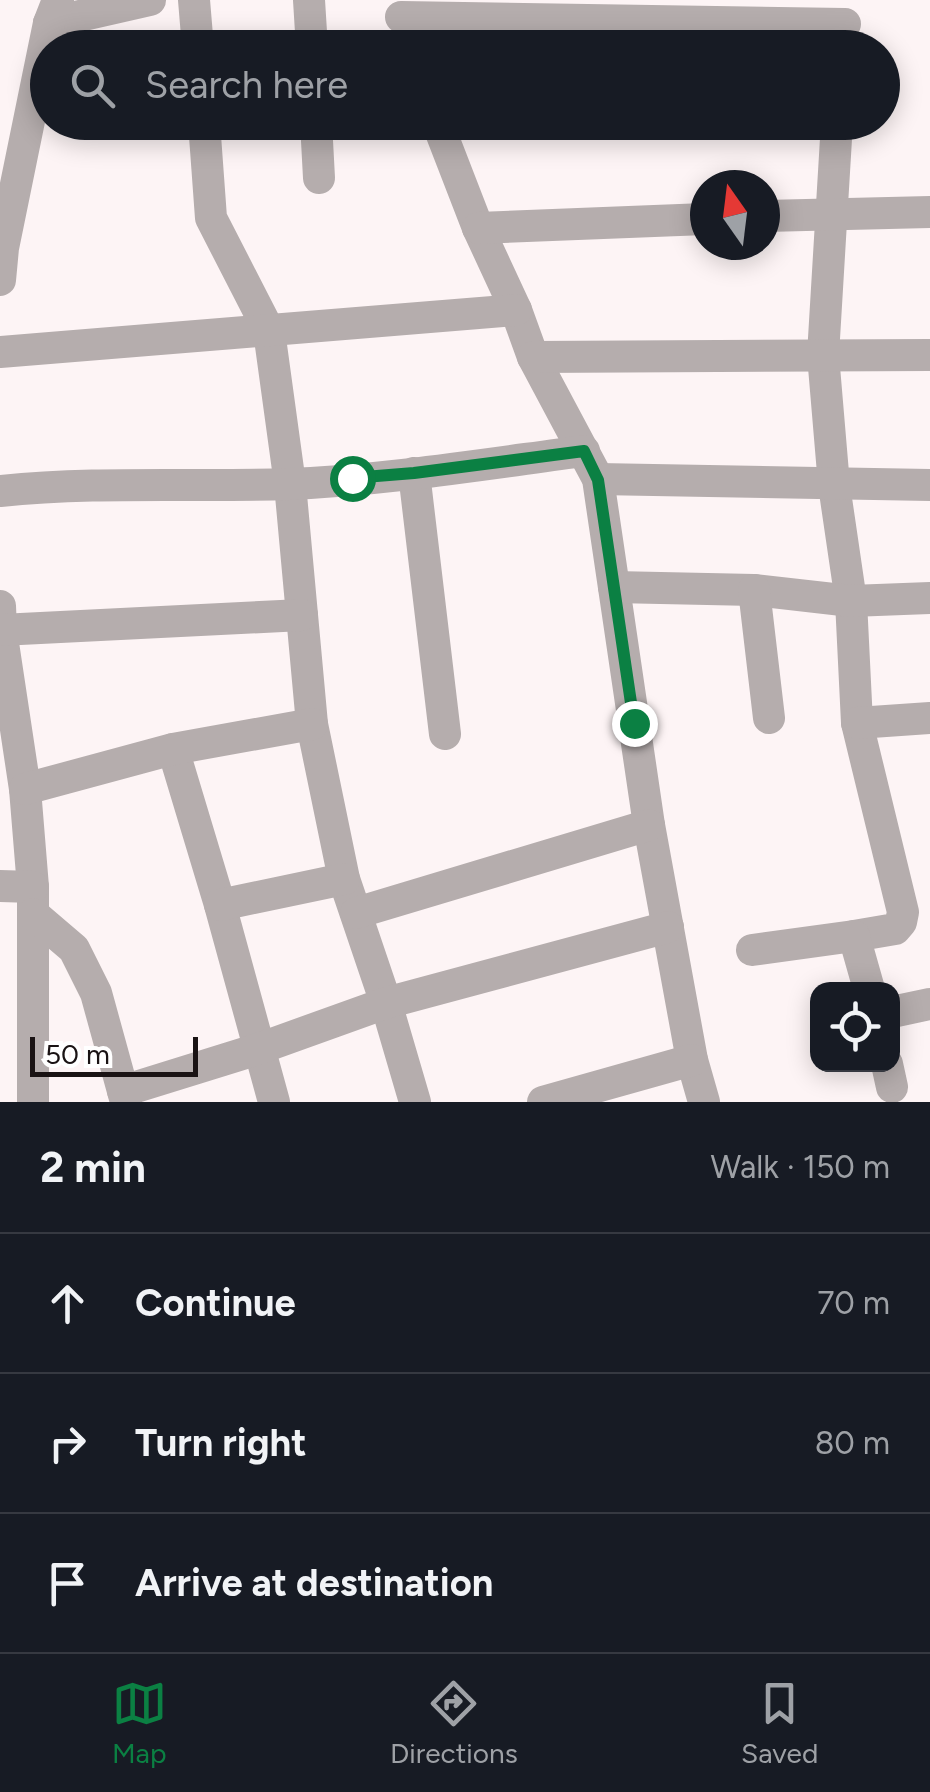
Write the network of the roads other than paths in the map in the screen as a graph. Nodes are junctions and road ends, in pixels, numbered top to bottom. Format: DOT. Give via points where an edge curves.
graph roads {
  1 [pos="150,0"];
  2 [pos="194,0"];
  3 [pos="309,0"];
  4 [pos="622,10"];
  5 [pos="724,10"];
  6 [pos="54,11"];
  7 [pos="403,22"];
  8 [pos="845,24"];
  9 [pos="196,30"];
  10 [pos="311,30"];
  11 [pos="30,123"];
  12 [pos="205,140"];
  13 [pos="317,140"];
  14 [pos="444,140"];
  15 [pos="836,140"];
  16 [pos="319,178"];
  17 [pos="930,212"];
  18 [pos="830,213"];
  19 [pos="780,215"];
  20 [pos="690,220"];
  21 [pos="478,228"];
  22 [pos="1,259"];
  23 [pos="516,310"];
  24 [pos="268,331"];
  25 [pos="0,352"];
  26 [pos="823,355"];
  27 [pos="930,355"];
  28 [pos="534,357"];
  29 [pos="591,465"];
  30 [pos="414,473"];
  31 [pos="290,484"];
  32 [pos="834,485"];
  33 [pos="930,485"];
  34 [pos="0,491"];
  35 [pos="614,587"];
  36 [pos="754,590"];
  37 [pos="930,598"];
  38 [pos="851,601"];
  39 [pos="0,606"];
  40 [pos="302,615"];
  41 [pos="1,630"];
  42 [pos="769,718"];
  43 [pos="930,718"];
  44 [pos="857,723"];
  45 [pos="312,724"];
  46 [pos="446,734"];
  47 [pos="9,748"];
  48 [pos="173,749"];
  49 [pos="25,789"];
  50 [pos="649,825"];
  51 [pos="344,879"];
  52 [pos="0,886"];
  53 [pos="33,901"];
  54 [pos="220,905"];
  55 [pos="356,913"];
  56 [pos="668,927"];
  57 [pos="854,936"];
  58 [pos="752,950"];
  59 [pos="867,982"];
  60 [pos="386,1004"];
  61 [pos="930,1004"];
  62 [pos="900,1010"];
  63 [pos="16,1017"];
  64 [pos="258,1049"];
  65 [pos="692,1060"];
  66 [pos="125,1097"];
  67 [pos="33,1102"];
  68 [pos="274,1102"];
  69 [pos="415,1102"];
  70 [pos="542,1102"];
  71 [pos="704,1102"];
  1 -- 6 [label="street"];
  2 -- 9 [label="street"];
  3 -- 10 [label="street"];
  4 -- 5 [label="street"];
  4 -- 7 [label="street"];
  5 -- 8 [label="street"];
  11 -- 22 [label="street"];
  12 -- 24 [label="street" via="211,218"];
  13 -- 16 [label="street"];
  14 -- 21 [label="street"];
  15 -- 18 [label="street"];
  17 -- 18 [label="street"];
  18 -- 19 [label="street"];
  18 -- 26 [label="street"];
  20 -- 21 [label="street"];
  21 -- 23 [label="street"];
  23 -- 24 [label="street"];
  23 -- 28 [label="street"];
  24 -- 25 [label="street"];
  24 -- 31 [label="street"];
  26 -- 27 [label="street"];
  26 -- 28 [label="street"];
  26 -- 32 [label="street"];
  28 -- 29 [label="street"];
  29 -- 30 [label="street"];
  29 -- 32 [label="street"];
  29 -- 35 [label="street"];
  30 -- 31 [label="street"];
  30 -- 46 [label="street"];
  31 -- 34 [label="street"];
  31 -- 40 [label="street"];
  32 -- 33 [label="street"];
  32 -- 38 [label="street"];
  35 -- 36 [label="street"];
  35 -- 50 [label="street"];
  36 -- 38 [label="street"];
  36 -- 42 [label="street"];
  37 -- 38 [label="street"];
  38 -- 44 [label="street"];
  39 -- 41 [label="street"];
  40 -- 41 [label="street"];
  40 -- 45 [label="street"];
  41 -- 47 [label="street"];
  43 -- 44 [label="street"];
  44 -- 57 [label="street" via="903,912 895,929"];
  45 -- 48 [label="street"];
  45 -- 51 [label="street"];
  47 -- 49 [label="street"];
  48 -- 49 [label="street"];
  48 -- 54 [label="street"];
  49 -- 53 [label="street"];
  50 -- 55 [label="street"];
  50 -- 56 [label="street"];
  51 -- 54 [label="street"];
  51 -- 55 [label="street"];
  52 -- 53 [label="street"];
  53 -- 63 [label="street"];
  53 -- 66 [label="street" via="89,978"];
  54 -- 64 [label="street"];
  55 -- 60 [label="street"];
  56 -- 60 [label="street"];
  56 -- 65 [label="street"];
  57 -- 58 [label="street"];
  57 -- 59 [label="street"];
  60 -- 64 [label="street"];
  60 -- 69 [label="street"];
  61 -- 62 [label="street"];
  63 -- 67 [label="street"];
  64 -- 66 [label="street"];
  64 -- 68 [label="street"];
  65 -- 70 [label="street"];
  65 -- 71 [label="street"];
}
